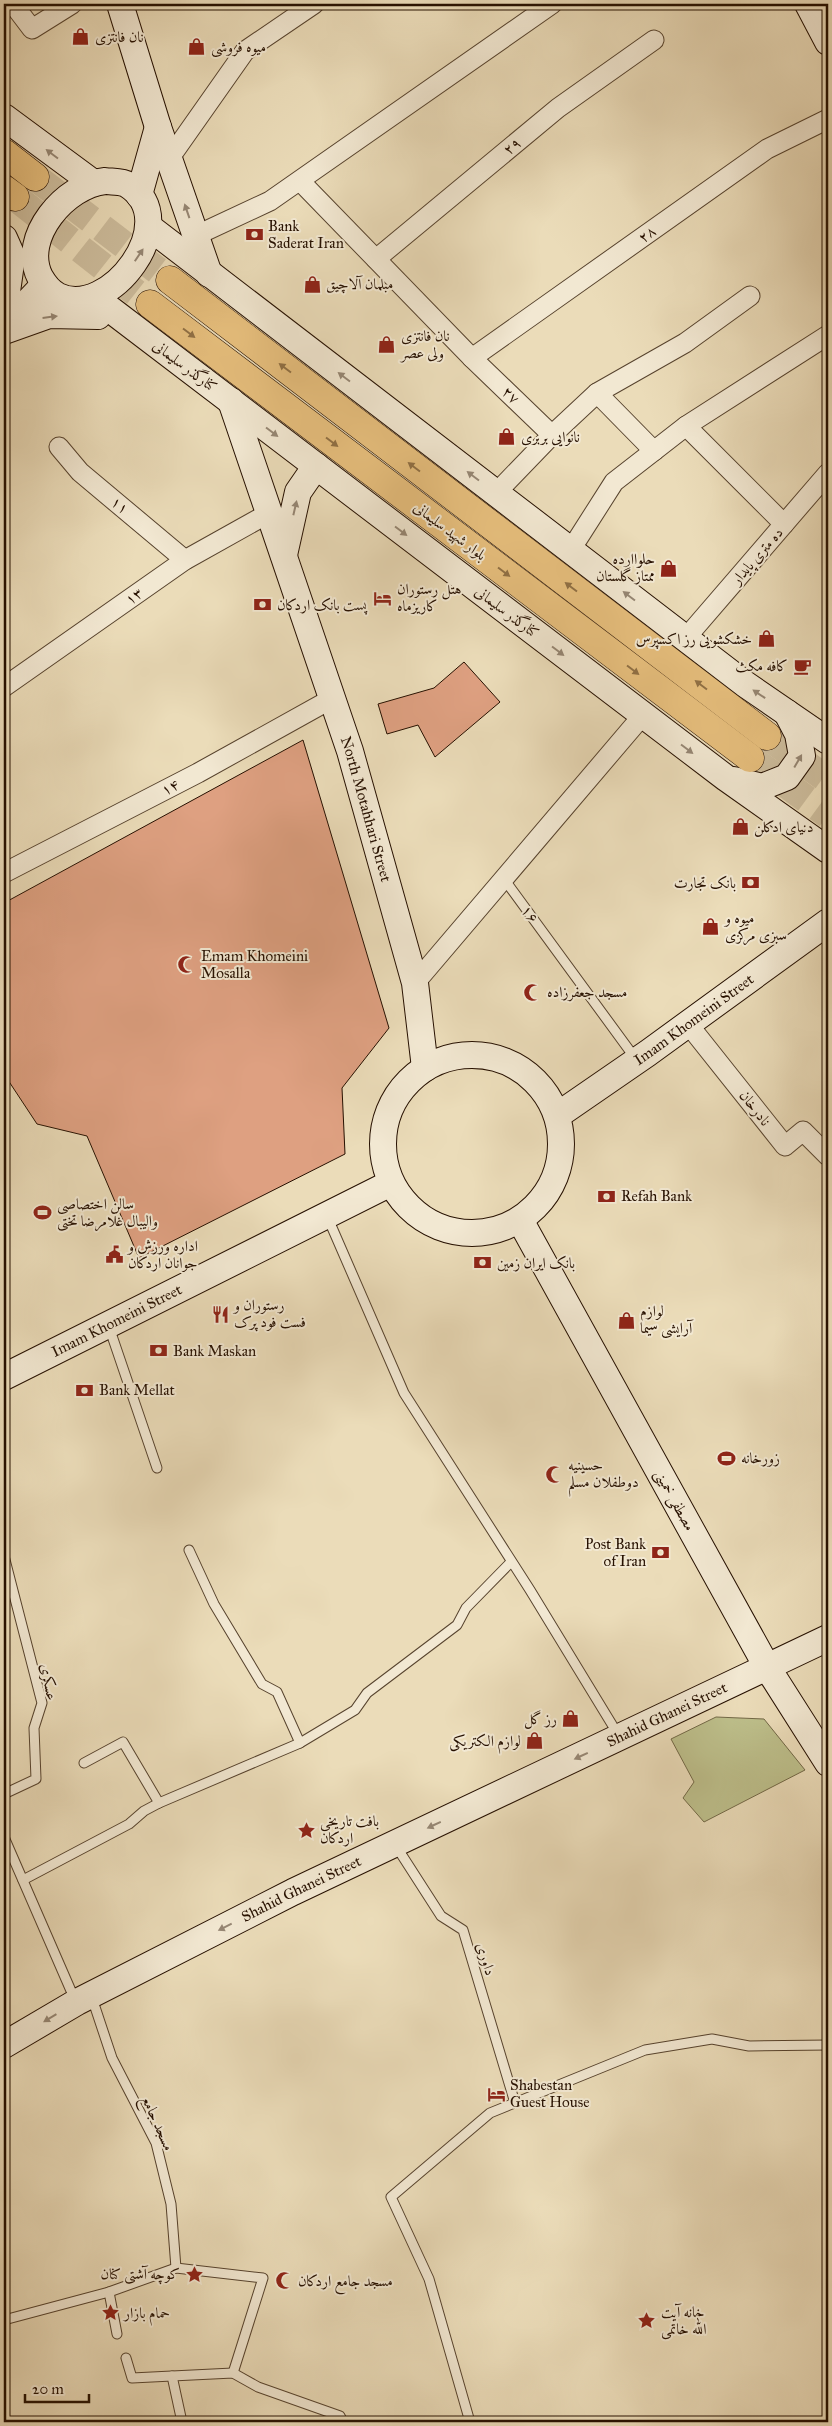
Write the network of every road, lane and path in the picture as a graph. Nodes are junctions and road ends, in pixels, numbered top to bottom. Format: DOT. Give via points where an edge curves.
graph roads {
  1 [pos="13,4"];
  2 [pos="72,4"];
  3 [pos="120,4"];
  4 [pos="314,4"];
  5 [pos="552,4"];
  6 [pos="808,4"];
  7 [pos="654,40"];
  8 [pos="828,42"];
  9 [pos="4,118"];
  10 [pos="828,119"];
  11 [pos="158,127"];
  12 [pos="4,153"];
  13 [pos="169,159"];
  14 [pos="35,177"];
  15 [pos="300,181"];
  16 [pos="92,182"];
  17 [pos="139,195"];
  18 [pos="4,227"];
  19 [pos="149,227"];
  20 [pos="195,236"];
  21 [pos="4,238"];
  22 [pos="35,250"];
  23 [pos="376,259"];
  24 [pos="209,274"];
  25 [pos="170,280"];
  26 [pos="44,285"];
  27 [pos="750,296"];
  28 [pos="94,297"];
  29 [pos="150,304"];
  30 [pos="4,313"];
  31 [pos="123,319"];
  32 [pos="4,327"];
  33 [pos="4,331"];
  34 [pos="828,336"];
  35 [pos="472,358"];
  36 [pos="597,393"];
  37 [pos="231,401"];
  38 [pos="686,426"];
  39 [pos="552,435"];
  40 [pos="59,447"];
  41 [pos="654,451"];
  42 [pos="316,466"];
  43 [pos="828,473"];
  44 [pos="496,493"];
  45 [pos="269,513"];
  46 [pos="784,524"];
  47 [pos="570,551"];
  48 [pos="284,556"];
  49 [pos="185,560"];
  50 [pos="685,639"];
  51 [pos="4,687"];
  52 [pos="333,698"];
  53 [pos="787,713"];
  54 [pos="642,715"];
  55 [pos="767,736"];
  56 [pos="828,741"];
  57 [pos="750,758"];
  58 [pos="726,778"];
  59 [pos="828,850"];
  60 [pos="4,873"];
  61 [pos="504,878"];
  62 [pos="828,922"];
  63 [pos="415,983"];
  64 [pos="688,1024"];
  65 [pos="637,1060"];
  66 [pos="425,1068"];
  67 [pos="558,1115"];
  68 [pos="828,1156"];
  69 [pos="391,1183"];
  70 [pos="326,1215"];
  71 [pos="520,1220"];
  72 [pos="108,1324"];
  73 [pos="4,1377"];
  74 [pos="157,1468"];
  75 [pos="189,1550"];
  76 [pos="4,1556"];
  77 [pos="511,1562"];
  78 [pos="828,1638"];
  79 [pos="767,1667"];
  80 [pos="620,1738"];
  81 [pos="300,1744"];
  82 [pos="826,1756"];
  83 [pos="84,1763"];
  84 [pos="4,1794"];
  85 [pos="159,1803"];
  86 [pos="4,1837"];
  87 [pos="394,1844"];
  88 [pos="23,1880"];
  89 [pos="84,1999"];
  90 [pos="4,2045"];
  91 [pos="828,2045"];
  92 [pos="515,2103"];
  93 [pos="176,2268"];
  94 [pos="109,2292"];
  95 [pos="4,2320"];
  96 [pos="117,2334"];
  97 [pos="126,2358"];
  98 [pos="233,2373"];
  99 [pos="172,2376"];
  100 [pos="182,2422"];
  101 [pos="342,2422"];
  102 [pos="470,2422"];
  1 -- 2 [label="street" via="32,29"];
  3 -- 11 [label="main road"];
  4 -- 13 [label="street" via="245,51"];
  5 -- 15 [label="street"];
  6 -- 8 [label="main road"];
  7 -- 23 [label="street, ۲۹" via="558,108"];
  16 -- 9 [label="main road, one-way"];
  10 -- 35 [label="street, ۲۸" via="767,149"];
  11 -- 13 [label="main road"];
  11 -- 17 [label="main road"];
  12 -- 14 [label="main road"];
  20 -- 13 [label="main road, one-way"];
  15 -- 20 [label="street" via="270,201"];
  15 -- 23 [label="street, ۲۷"];
  16 -- 17 [label="main road" via="126,184"];
  16 -- 22 [label="main road" via="58,207 43,227"];
  17 -- 19 [label="main road" via="147,212"];
  18 -- 22 [label="main road"];
  19 -- 24 [label="main road"];
  28 -- 19 [label="main road, one-way" via="115,284 130,268 143,249"];
  20 -- 24 [label="main road"];
  21 -- 30 [label="main road" via="12,256"];
  22 -- 26 [label="main road" via="35,267"];
  23 -- 35 [label="street, ۲۷"];
  44 -- 24 [label="main road, one-way"];
  55 -- 25 [label="main road, بلوار شهید سلیمانی, one-way"];
  26 -- 28 [label="main road" via="58,296 74,300"];
  26 -- 32 [label="main road"];
  27 -- 36 [label="street" via="685,343"];
  28 -- 31 [label="main road, کنارگذر سلیمانی"];
  29 -- 57 [label="main road, بلوار شهید سلیمانی, one-way"];
  33 -- 31 [label="main road, one-way" via="49,315"];
  31 -- 37 [label="main road, کنارگذر سلیمانی"];
  34 -- 38 [label="street"];
  35 -- 39 [label="street, ۲۷"];
  36 -- 39 [label="street"];
  36 -- 41 [label="street"];
  37 -- 42 [label="main road, کنارگذر سلیمانی, one-way"];
  37 -- 45 [label="main road, North Motahhari Street"];
  38 -- 41 [label="street"];
  38 -- 46 [label="street"];
  39 -- 44 [label="street"];
  40 -- 49 [label="street, ۱۱" via="80,472"];
  41 -- 47 [label="street" via="614,482"];
  48 -- 42 [label="main road, one-way" via="298,492"];
  42 -- 54 [label="main road, کنارگذر سلیمانی, one-way"];
  43 -- 46 [label="street, ده متری پایدار"];
  44 -- 47 [label="main road"];
  45 -- 48 [label="main road, North Motahhari Street"];
  45 -- 49 [label="street, ۱۳"];
  46 -- 50 [label="street, ده متری پایدار"];
  50 -- 47 [label="main road, one-way"];
  48 -- 52 [label="main road, North Motahhari Street"];
  49 -- 51 [label="street, ۱۳"];
  53 -- 50 [label="main road, one-way"];
  52 -- 60 [label="street, ۱۴" via="198,773"];
  52 -- 63 [label="main road, North Motahhari Street"];
  53 -- 56 [label="main road"];
  58 -- 53 [label="main road, one-way" via="762,787 787,777 802,756 798,734"];
  54 -- 58 [label="main road, کنارگذر سلیمانی, one-way"];
  54 -- 61 [label="street"];
  58 -- 59 [label="main road, کنارگذر سلیمانی"];
  61 -- 63 [label="street"];
  61 -- 65 [label="lane, ۱۶"];
  62 -- 64 [label="main road, Imam Khomeini Street"];
  63 -- 66 [label="main road, North Motahhari Street"];
  64 -- 65 [label="main road, Imam Khomeini Street"];
  64 -- 68 [label="street, نادرخان" via="785,1146 803,1131"];
  65 -- 67 [label="main road, Imam Khomeini Street"];
  66 -- 67 [label="main road" via="450,1057 476,1054 503,1059 526,1072 545,1091"];
  66 -- 69 [label="main road" via="405,1085 391,1106 383,1132 384,1158"];
  67 -- 71 [label="main road" via="562,1144 557,1174 543,1200"];
  69 -- 70 [label="main road, Imam Khomeini Street"];
  69 -- 71 [label="main road" via="408,1207 433,1225 462,1233 492,1232"];
  70 -- 72 [label="main road, Imam Khomeini Street"];
  70 -- 77 [label="lane" via="404,1393"];
  71 -- 79 [label="main road, مصطفی خمینی"];
  72 -- 73 [label="main road, Imam Khomeini Street"];
  72 -- 74 [label="lane"];
  75 -- 81 [label="lane" via="214,1604 262,1684 277,1692"];
  76 -- 84 [label="lane, عسکری" via="42,1703 34,1728 36,1779"];
  77 -- 80 [label="lane"];
  77 -- 81 [label="lane" via="466,1608 457,1625 367,1693 355,1710"];
  78 -- 79 [label="main road, Shahid Ghanei Street"];
  79 -- 80 [label="main road, Shahid Ghanei Street"];
  79 -- 82 [label="main road, مصطفی خمینی"];
  80 -- 87 [label="main road, Shahid Ghanei Street, one-way"];
  81 -- 85 [label="lane"];
  83 -- 85 [label="lane" via="123,1742"];
  85 -- 88 [label="lane" via="129,1824"];
  86 -- 88 [label="lane"];
  87 -- 89 [label="main road, Shahid Ghanei Street, one-way"];
  87 -- 92 [label="lane, داوری" via="441,1916 463,1930"];
  88 -- 89 [label="lane"];
  89 -- 90 [label="main road, Shahid Ghanei Street, one-way"];
  89 -- 93 [label="lane, مسجد جامع" via="156,2143 171,2204"];
  91 -- 92 [label="lane" via="749,2046 712,2039 645,2050"];
  92 -- 102 [label="lane" via="490,2113 391,2196 429,2279"];
  93 -- 94 [label="lane"];
  93 -- 98 [label="lane" via="263,2278"];
  94 -- 95 [label="lane"];
  94 -- 96 [label="lane"];
  97 -- 99 [label="lane" via="132,2378"];
  98 -- 99 [label="lane"];
  98 -- 101 [label="lane" via="258,2387 340,2416"];
  99 -- 100 [label="lane"];
}
